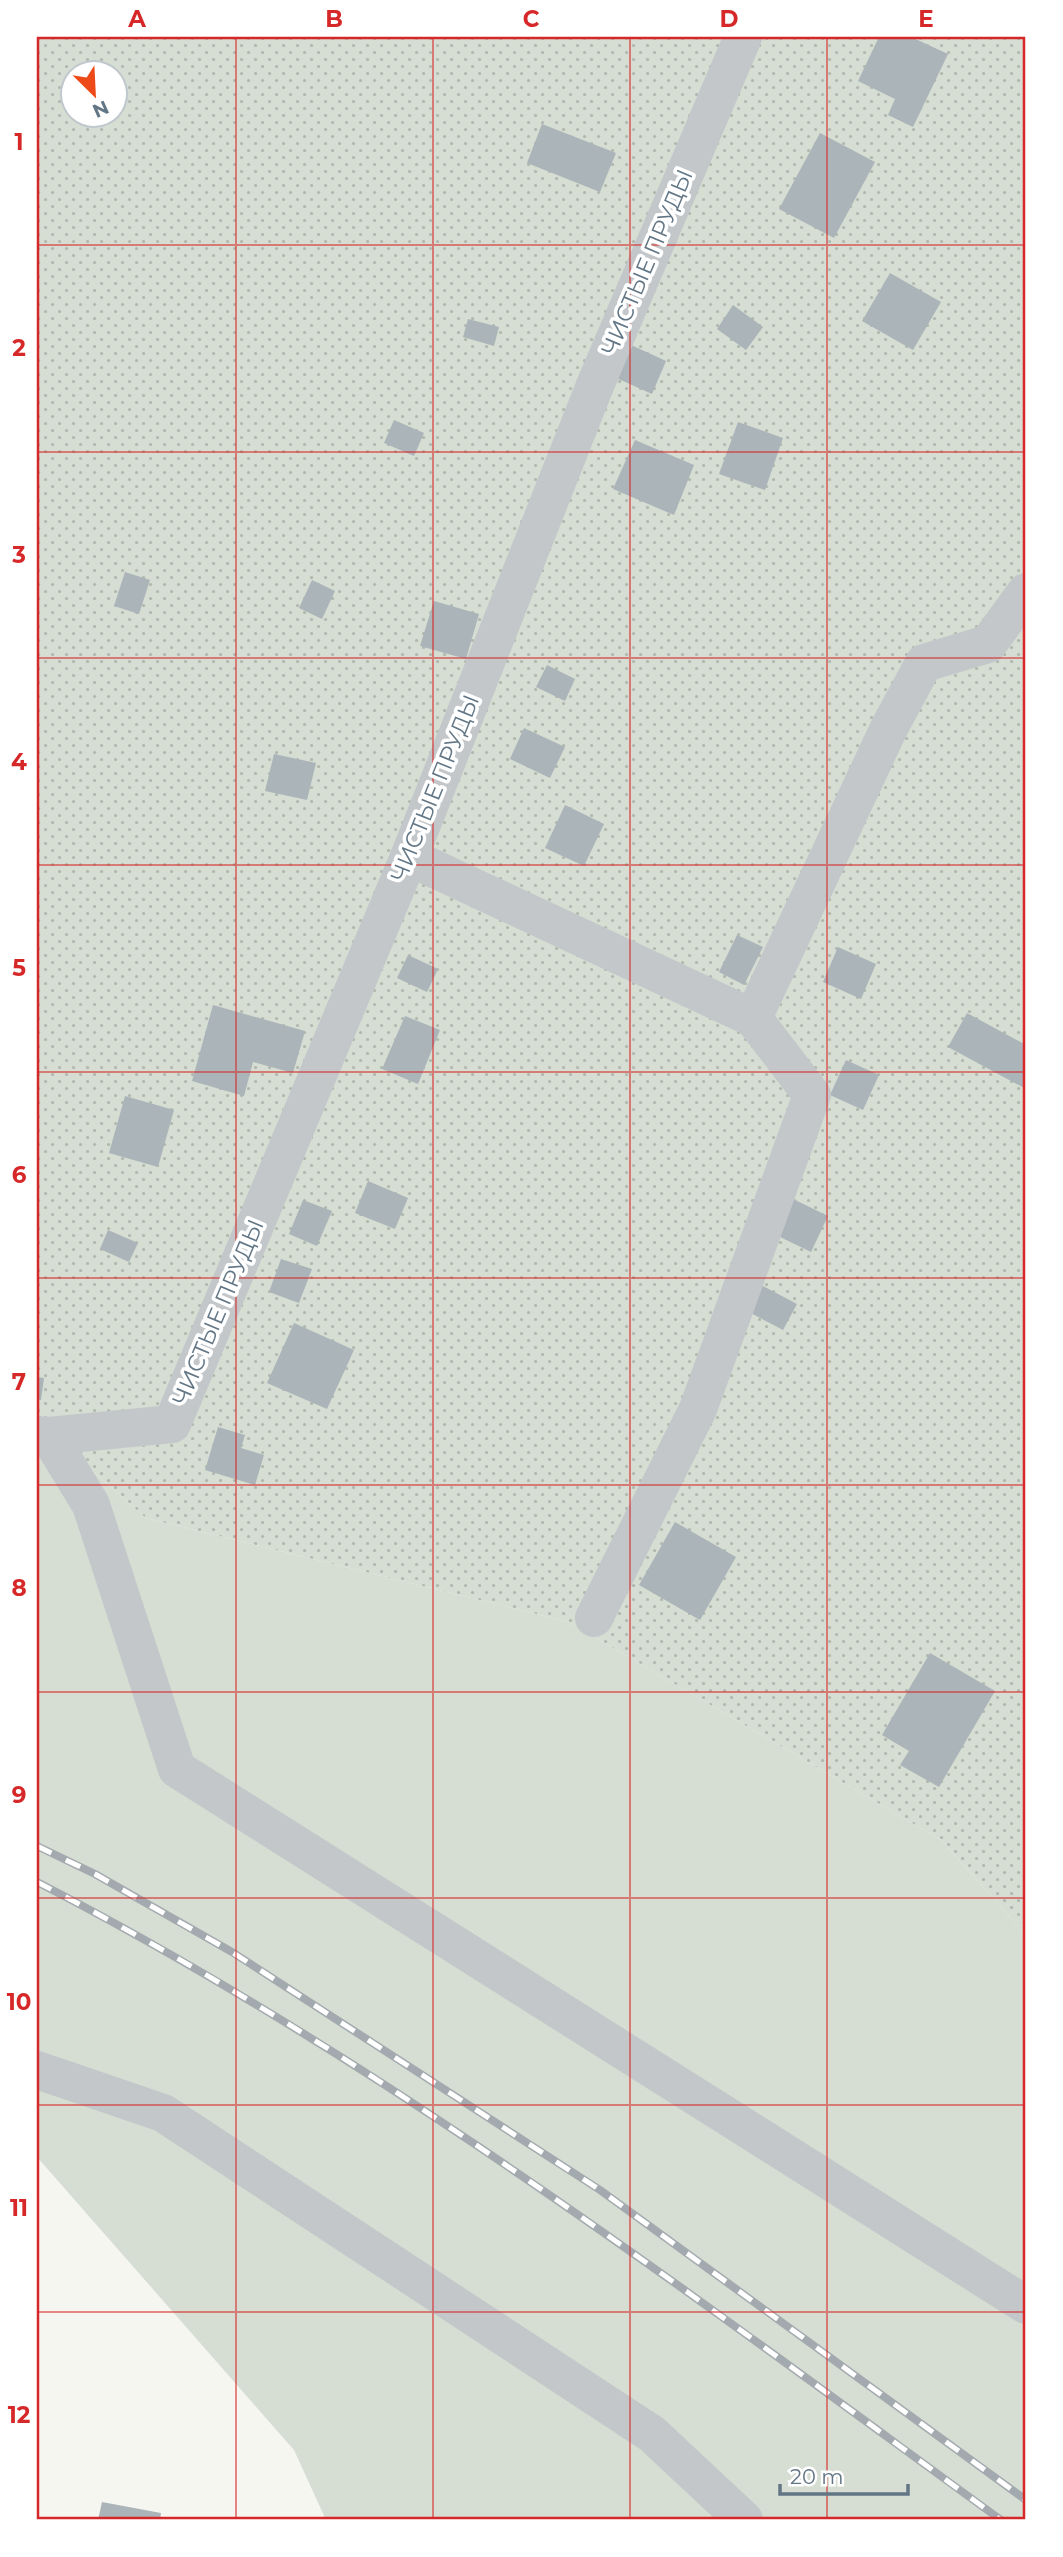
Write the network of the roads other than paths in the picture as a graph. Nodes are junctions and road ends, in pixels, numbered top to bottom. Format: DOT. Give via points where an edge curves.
graph roads {
  1 [pos="743,37"];
  2 [pos="1026,592"];
  3 [pos="408,857"];
  4 [pos="753,1018"];
  5 [pos="43,1436"];
  6 [pos="594,1618"];
  7 [pos="37,2070"];
  8 [pos="1026,2305"];
  9 [pos="744,2520"];
  1 -- 3 [label="lane, ЧИСТЫЕ ПРУДЫ" via="596,383"];
  2 -- 4 [label="lane" via="988,644 924,663"];
  3 -- 4 [label="lane"];
  3 -- 5 [label="lane, ЧИСТЫЕ ПРУДЫ" via="172,1424"];
  4 -- 6 [label="lane" via="812,1095 698,1409"];
  5 -- 8 [label="lane" via="91,1505 177,1769"];
  7 -- 9 [label="lane" via="163,2113 652,2434"];
}
